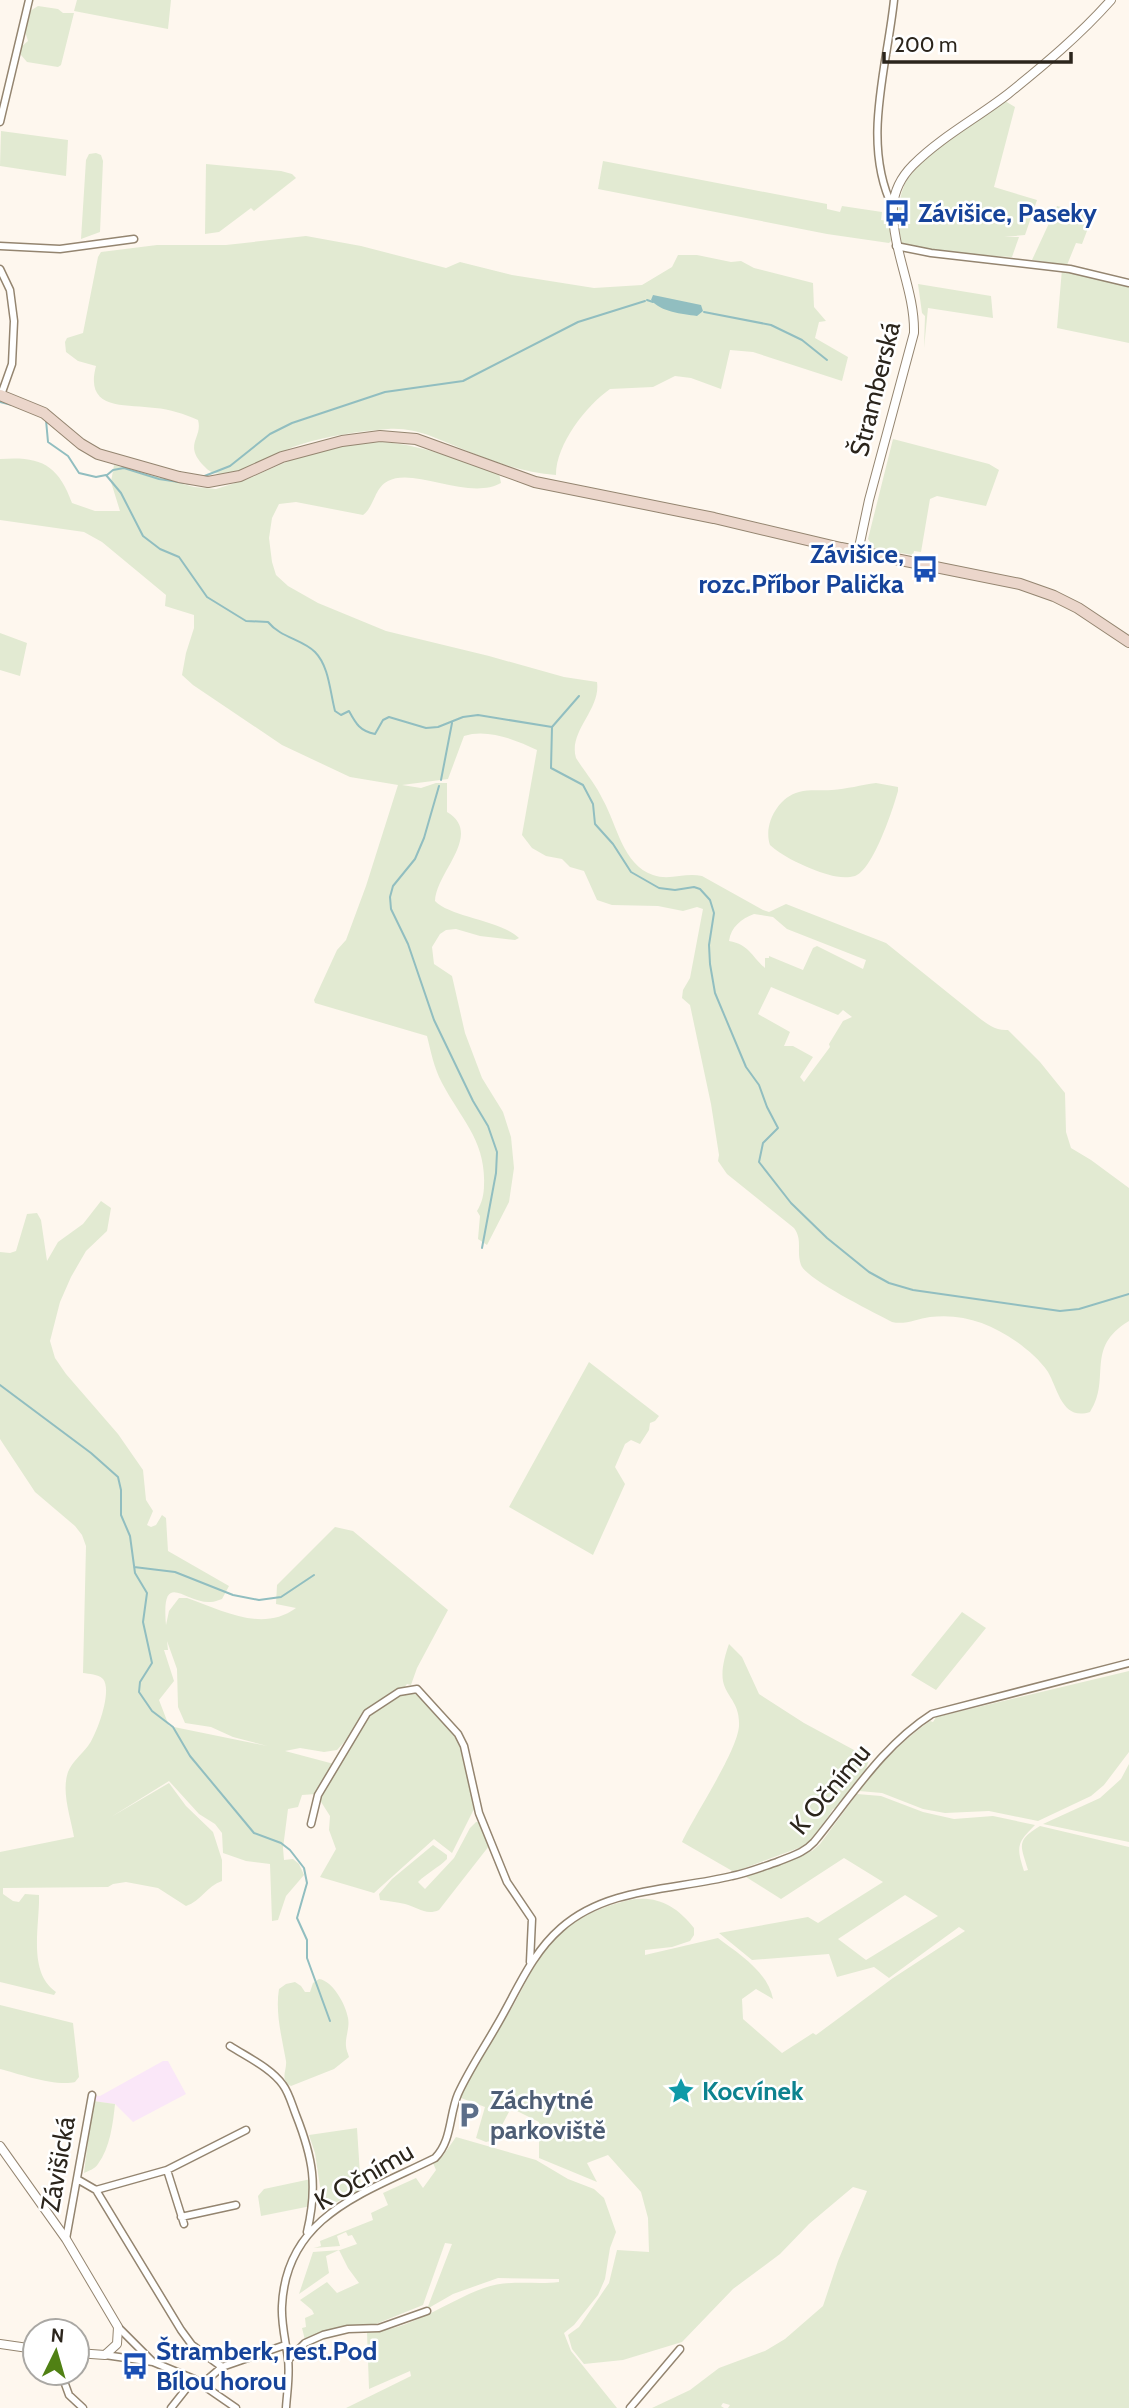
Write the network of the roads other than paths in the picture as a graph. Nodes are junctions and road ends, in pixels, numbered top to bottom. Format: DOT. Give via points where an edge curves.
graph roads {
  1 [pos="29,0"];
  2 [pos="894,0"];
  3 [pos="1111,0"];
  4 [pos="0,122"];
  5 [pos="893,208"];
  6 [pos="134,239"];
  7 [pos="896,246"];
  8 [pos="0,247"];
  9 [pos="0,269"];
  10 [pos="1129,282"];
  11 [pos="1,395"];
  12 [pos="858,552"];
  13 [pos="1129,642"];
  14 [pos="1129,1663"];
  15 [pos="311,1824"];
  16 [pos="530,1964"];
  17 [pos="230,2046"];
  18 [pos="92,2095"];
  19 [pos="246,2130"];
  20 [pos="0,2146"];
  21 [pos="167,2171"];
  22 [pos="77,2179"];
  23 [pos="96,2190"];
  24 [pos="236,2204"];
  25 [pos="313,2209"];
  26 [pos="328,2214"];
  27 [pos="307,2234"];
  28 [pos="66,2239"];
  29 [pos="426,2311"];
  30 [pos="118,2327"];
  31 [pos="0,2344"];
  32 [pos="285,2345"];
  33 [pos="21,2347"];
  34 [pos="680,2349"];
  35 [pos="91,2354"];
  36 [pos="106,2356"];
  37 [pos="288,2360"];
  38 [pos="153,2362"];
  39 [pos="222,2367"];
  40 [pos="194,2379"];
  41 [pos="202,2384"];
  42 [pos="66,2387"];
  43 [pos="83,2408"];
  44 [pos="171,2408"];
  45 [pos="236,2408"];
  46 [pos="286,2408"];
  47 [pos="630,2408"];
  1 -- 4 [label="street"];
  2 -- 5 [label="street" via="876,138 879,167"];
  3 -- 5 [label="street, Štramberská" via="1039,68 914,164 897,189"];
  5 -- 7 [label="street, Štramberská"];
  6 -- 8 [label="street" via="60,249"];
  7 -- 10 [label="street" via="1070,269"];
  7 -- 12 [label="street, Štramberská" via="913,305 914,333"];
  9 -- 11 [label="street" via="10,290 14,321 12,364"];
  11 -- 12 [label="main road" via="44,412 98,454 194,481 240,476 289,454 342,441 406,437 535,482"];
  12 -- 13 [label="main road" via="1008,580 1054,596"];
  14 -- 16 [label="street, K Očnímu" via="932,1714 881,1757 803,1852 730,1877 666,1887 600,1905 561,1928"];
  15 -- 16 [label="street, K Očnímu" via="318,1795 367,1713 399,1692 417,1689 464,1746 479,1813 507,1882 532,1919"];
  16 -- 26 [label="street, K Očnímu" via="458,2094 440,2152"];
  17 -- 25 [label="street, K Očnímu" via="285,2087 309,2148 315,2186"];
  18 -- 22 [label="street, Závišická"];
  19 -- 21 [label="street"];
  20 -- 28 [label="street, Závišická"];
  21 -- 23 [label="street"];
  21 -- 24 [label="street" via="182,2220"];
  22 -- 23 [label="street"];
  22 -- 28 [label="street, Závišická"];
  23 -- 39 [label="street" via="181,2330 192,2345"];
  25 -- 26 [label="street"];
  25 -- 27 [label="street, K Očnímu"];
  26 -- 27 [label="street, K Očnímu"];
  27 -- 32 [label="street, K Očnímu" via="294,2253 284,2294"];
  28 -- 30 [label="street, Závišická"];
  29 -- 37 [label="street" via="379,2328 323,2335 305,2343"];
  30 -- 36 [label="street" via="117,2344"];
  30 -- 38 [label="street, Závišická"];
  31 -- 33 [label="street"];
  32 -- 37 [label="street, K Očnímu"];
  32 -- 39 [label="street"];
  34 -- 47 [label="street"];
  35 -- 36 [label="street"];
  36 -- 38 [label="street"];
  37 -- 46 [label="street, K Očnímu"];
  38 -- 40 [label="street, Závišická"];
  39 -- 41 [label="street"];
  40 -- 41 [label="street, Závišická"];
  40 -- 44 [label="street"];
  41 -- 45 [label="street, Závišická"];
  42 -- 43 [label="street"];
}
